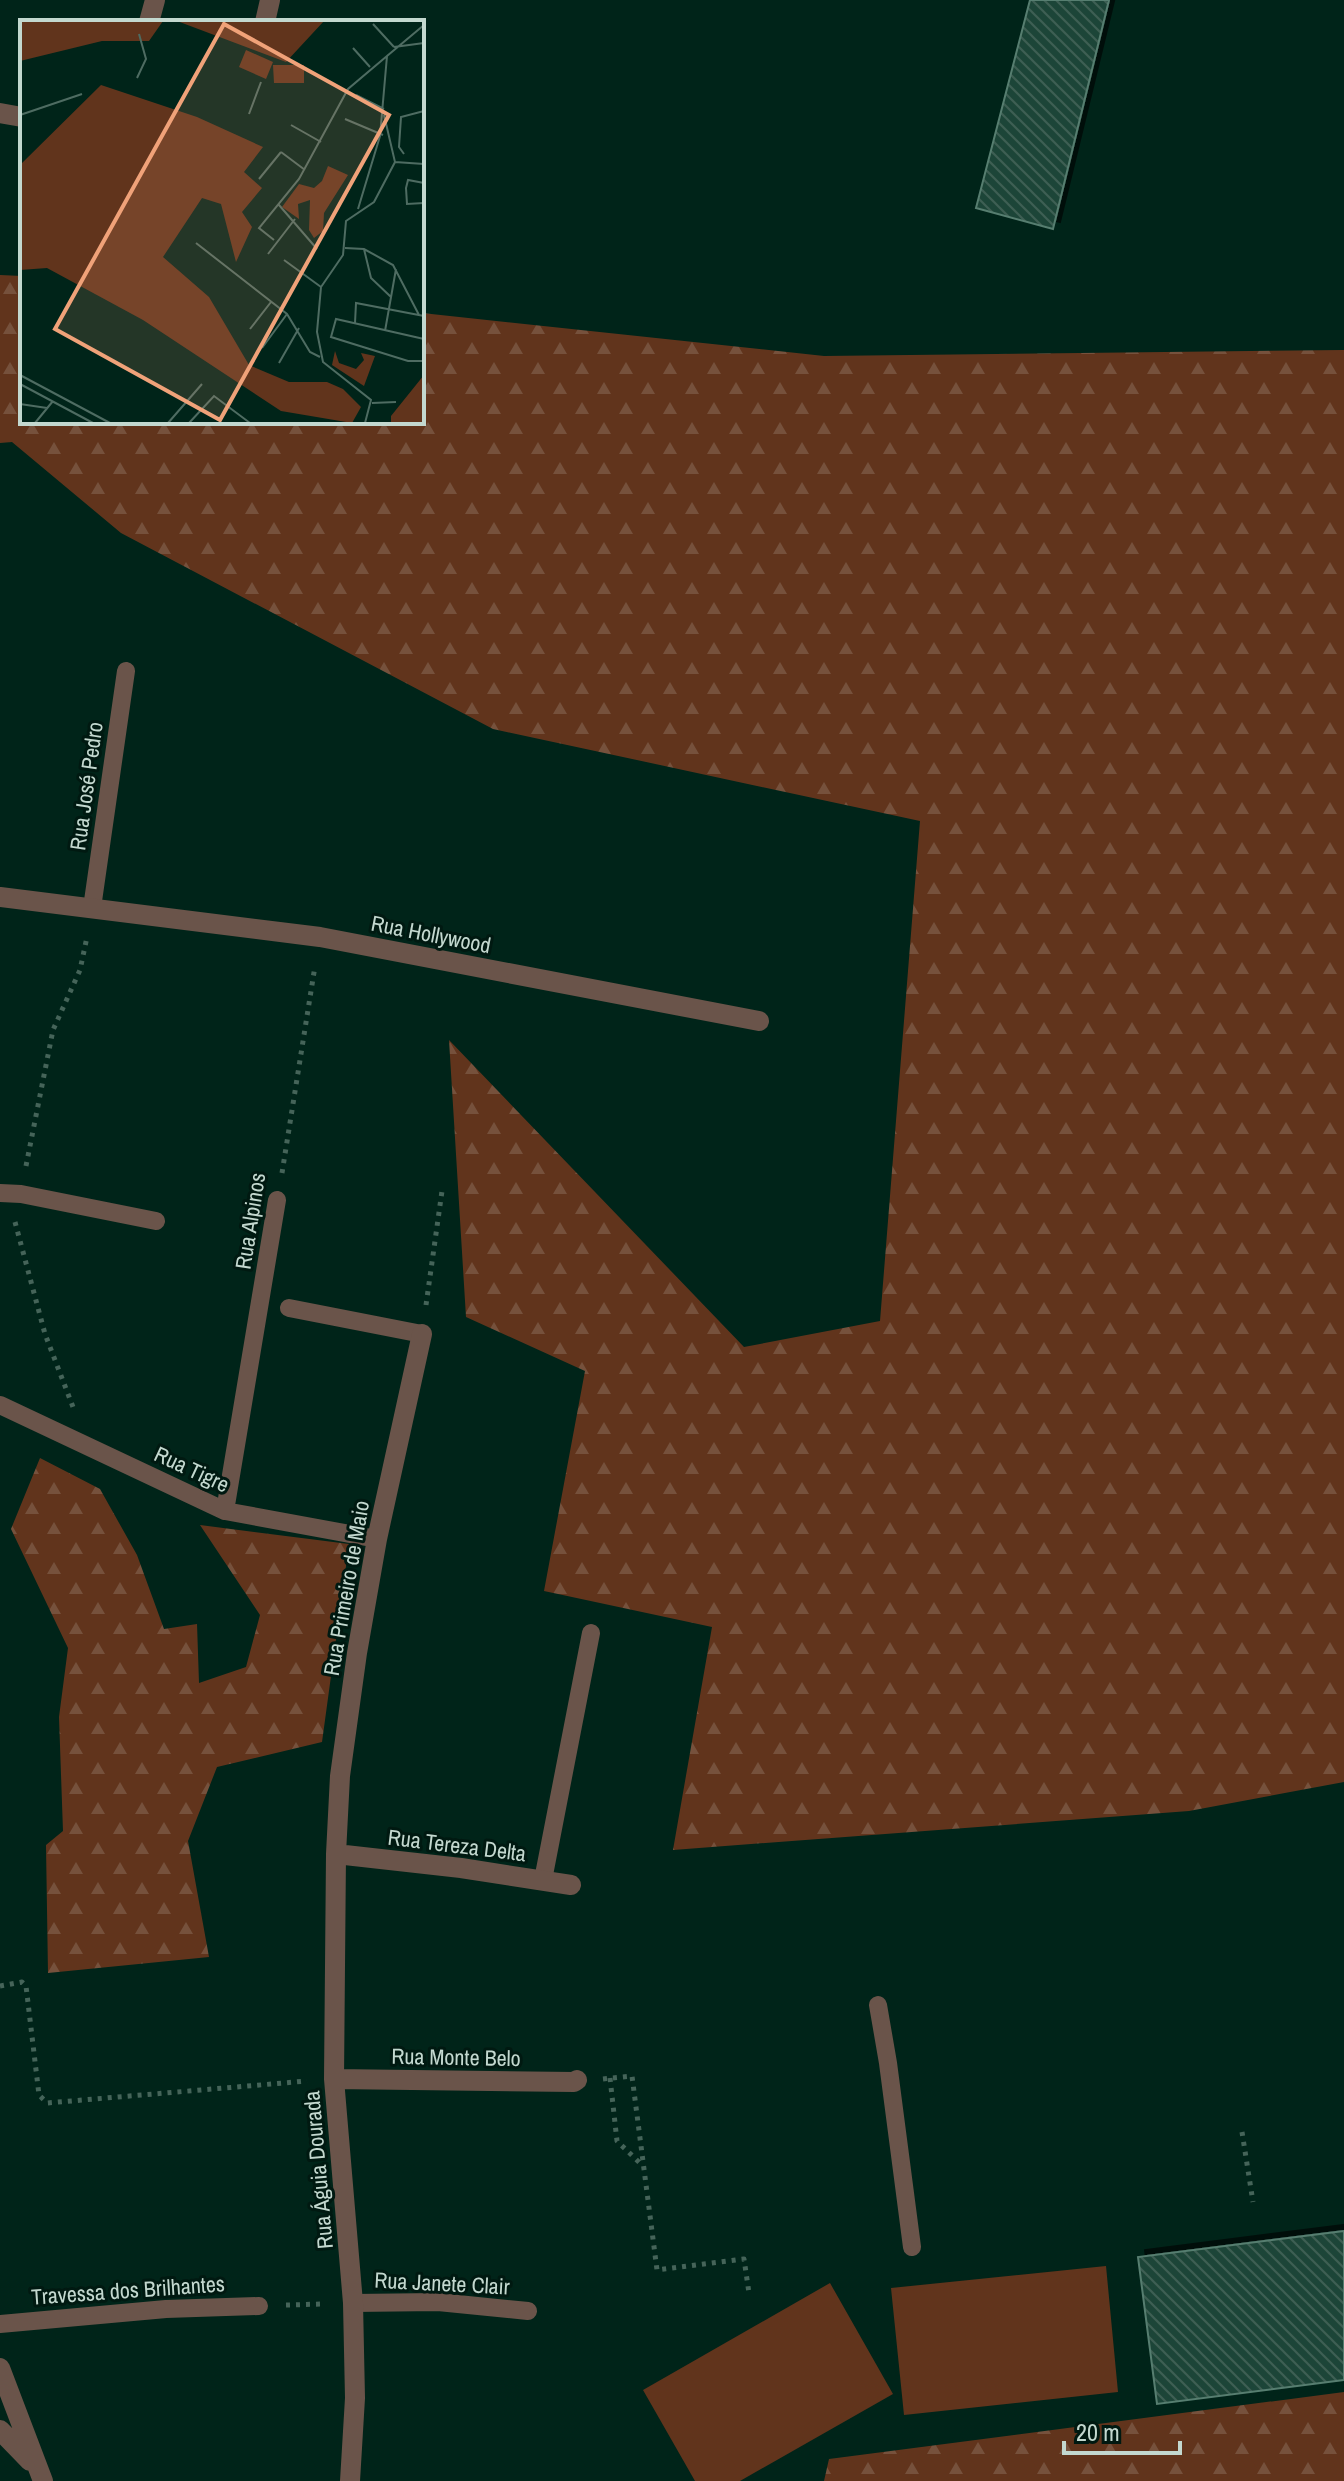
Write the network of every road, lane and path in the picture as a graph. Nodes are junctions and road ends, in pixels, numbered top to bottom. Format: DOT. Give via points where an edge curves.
graph roads {
  1 [pos="155,0"];
  2 [pos="270,0"];
  3 [pos="150,20"];
  4 [pos="265,20"];
  5 [pos="0,113"];
  6 [pos="20,117"];
  7 [pos="126,671"];
  8 [pos="0,897"];
  9 [pos="92,908"];
  10 [pos="320,937"];
  11 [pos="759,1021"];
  12 [pos="442,1191"];
  13 [pos="0,1193"];
  14 [pos="277,1200"];
  15 [pos="156,1221"];
  16 [pos="289,1308"];
  17 [pos="422,1334"];
  18 [pos="0,1405"];
  19 [pos="225,1511"];
  20 [pos="377,1539"];
  21 [pos="591,1633"];
  22 [pos="336,1854"];
  23 [pos="543,1880"];
  24 [pos="571,1885"];
  25 [pos="0,1986"];
  26 [pos="878,2005"];
  27 [pos="334,2079"];
  28 [pos="577,2080"];
  29 [pos="1242,2132"];
  30 [pos="644,2167"];
  31 [pos="1253,2202"];
  32 [pos="912,2247"];
  33 [pos="749,2293"];
  34 [pos="353,2303"];
  35 [pos="259,2306"];
  36 [pos="528,2311"];
  37 [pos="0,2324"];
  38 [pos="0,2368"];
  39 [pos="0,2430"];
  40 [pos="39,2474"];
  41 [pos="350,2481"];
  1 -- 3 [label="street"];
  2 -- 4 [label="street"];
  5 -- 6 [label="street"];
  7 -- 9 [label="lane, Rua José Pedro"];
  8 -- 9 [label="street, Rua Hollywood"];
  9 -- 10 [label="street, Rua Hollywood"];
  10 -- 11 [label="street, Rua Hollywood"];
  10 -- 14 [label="path, Rua Alpinos"];
  12 -- 17 [label="path"];
  13 -- 15 [label="lane"];
  14 -- 19 [label="lane, Rua Alpinos"];
  16 -- 17 [label="lane"];
  17 -- 20 [label="street, Rua Primeiro de Maio"];
  18 -- 19 [label="lane, Rua Tigre"];
  19 -- 20 [label="lane, Rua Tigre"];
  20 -- 22 [label="street, Rua Primeiro de Maio" via="340,1776"];
  21 -- 23 [label="lane"];
  22 -- 23 [label="street, Rua Tereza Delta"];
  22 -- 27 [label="street, Rua Águia Dourada"];
  23 -- 24 [label="street, Rua Tereza Delta"];
  25 -- 27 [label="path" via="26,1986 39,2095 47,2103"];
  26 -- 32 [label="lane"];
  27 -- 28 [label="street, Rua Monte Belo"];
  27 -- 34 [label="street, Rua Águia Dourada"];
  29 -- 31 [label="path"];
  30 -- 30 [label="path" via="617,2141 610,2078 632,2076"];
  30 -- 33 [label="path" via="657,2270 744,2259"];
  34 -- 35 [label="path"];
  34 -- 36 [label="lane, Rua Janete Clair" via="438,2302"];
  34 -- 41 [label="street, Rua Águia Dourada"];
  35 -- 37 [label="lane, Travessa dos Brilhantes"];
  38 -- 40 [label="street"];
  39 -- 40 [label="street"];
}
